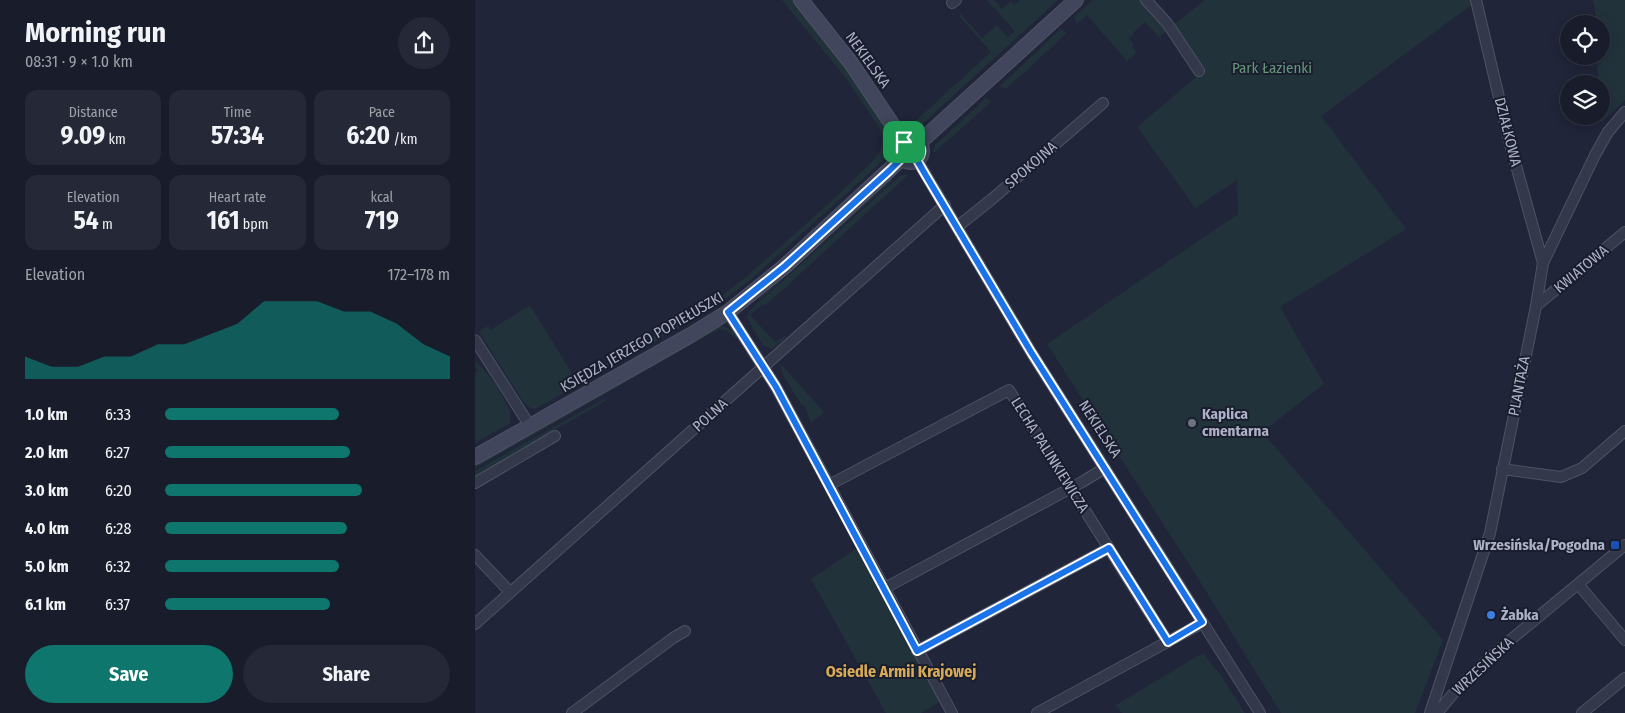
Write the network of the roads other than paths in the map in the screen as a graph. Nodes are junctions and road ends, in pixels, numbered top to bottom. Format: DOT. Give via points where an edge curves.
graph roads {
  1 [pos="801,0"];
  2 [pos="1076,0"];
  3 [pos="1146,0"];
  4 [pos="1476,0"];
  5 [pos="1199,71"];
  6 [pos="1103,103"];
  7 [pos="1625,112"];
  8 [pos="904,142"];
  9 [pos="919,143"];
  10 [pos="902,158"];
  11 [pos="917,160"];
  12 [pos="945,205"];
  13 [pos="957,227"];
  14 [pos="1625,232"];
  15 [pos="1543,263"];
  16 [pos="1536,306"];
  17 [pos="728,312"];
  18 [pos="475,340"];
  19 [pos="763,367"];
  20 [pos="530,426"];
  21 [pos="1625,431"];
  22 [pos="555,436"];
  23 [pos="475,457"];
  24 [pos="1105,468"];
  25 [pos="1502,469"];
  26 [pos="475,483"];
  27 [pos="829,485"];
  28 [pos="1071,488"];
  29 [pos="1625,545"];
  30 [pos="1109,548"];
  31 [pos="475,555"];
  32 [pos="1578,584"];
  33 [pos="885,588"];
  34 [pos="510,592"];
  35 [pos="1202,622"];
  36 [pos="475,624"];
  37 [pos="685,631"];
  38 [pos="1625,640"];
  39 [pos="1168,642"];
  40 [pos="917,651"];
  41 [pos="1443,673"];
  42 [pos="1625,678"];
  43 [pos="1458,688"];
  44 [pos="572,713"];
  45 [pos="952,713"];
  46 [pos="1037,713"];
  47 [pos="1260,713"];
  48 [pos="1429,713"];
  49 [pos="1437,713"];
  50 [pos="1582,713"];
  1 -- 8 [label="street, NEKIELSKA" via="851,63"];
  2 -- 9 [label="street"];
  3 -- 5 [label="street" via="1167,23"];
  4 -- 15 [label="street, DZIAŁKOWA"];
  6 -- 13 [label="street, SPOKOJNA"];
  7 -- 15 [label="street, PLANTAŻA" via="1595,155"];
  8 -- 9 [label="street" via="913,140"];
  8 -- 10 [label="street" via="900,148"];
  9 -- 11 [label="street" via="922,154"];
  10 -- 11 [label="street" via="911,162"];
  10 -- 17 [label="street, KSIĘDZA JERZEGO POPIEŁUSZKI" via="785,266"];
  11 -- 12 [label="street, NEKIELSKA"];
  12 -- 13 [label="street, NEKIELSKA"];
  12 -- 19 [label="street, POLNA"];
  13 -- 24 [label="street, NEKIELSKA"];
  14 -- 16 [label="street, KWIATOWA"];
  15 -- 16 [label="street, PLANTAŻA"];
  16 -- 25 [label="street, PLANTAŻA"];
  17 -- 19 [label="street"];
  17 -- 20 [label="street, KSIĘDZA JERZEGO POPIEŁUSZKI"];
  18 -- 20 [label="street"];
  19 -- 27 [label="street"];
  19 -- 34 [label="street, POLNA"];
  20 -- 23 [label="street, KSIĘDZA JERZEGO POPIEŁUSZKI"];
  21 -- 25 [label="street" via="1582,468 1561,477"];
  22 -- 26 [label="street"];
  24 -- 28 [label="street"];
  24 -- 35 [label="street, NEKIELSKA"];
  25 -- 41 [label="street, PLANTAŻA" via="1490,533"];
  27 -- 28 [label="street, LECHA PALINKIEWICZA" via="1009,390"];
  27 -- 33 [label="street"];
  28 -- 30 [label="street, LECHA PALINKIEWICZA"];
  28 -- 33 [label="street"];
  29 -- 32 [label="street, WRZESIŃSKA"];
  30 -- 39 [label="street, LECHA PALINKIEWICZA"];
  30 -- 40 [label="street"];
  31 -- 34 [label="street"];
  32 -- 38 [label="street"];
  32 -- 43 [label="street, WRZESIŃSKA"];
  33 -- 40 [label="street"];
  34 -- 36 [label="street, POLNA"];
  35 -- 39 [label="street"];
  35 -- 47 [label="street, NEKIELSKA"];
  37 -- 44 [label="street"];
  39 -- 46 [label="street"];
  40 -- 45 [label="street"];
  41 -- 43 [label="street"];
  41 -- 48 [label="street, PLANTAŻA"];
  42 -- 50 [label="street"];
  43 -- 49 [label="street, WRZESIŃSKA"];
}
